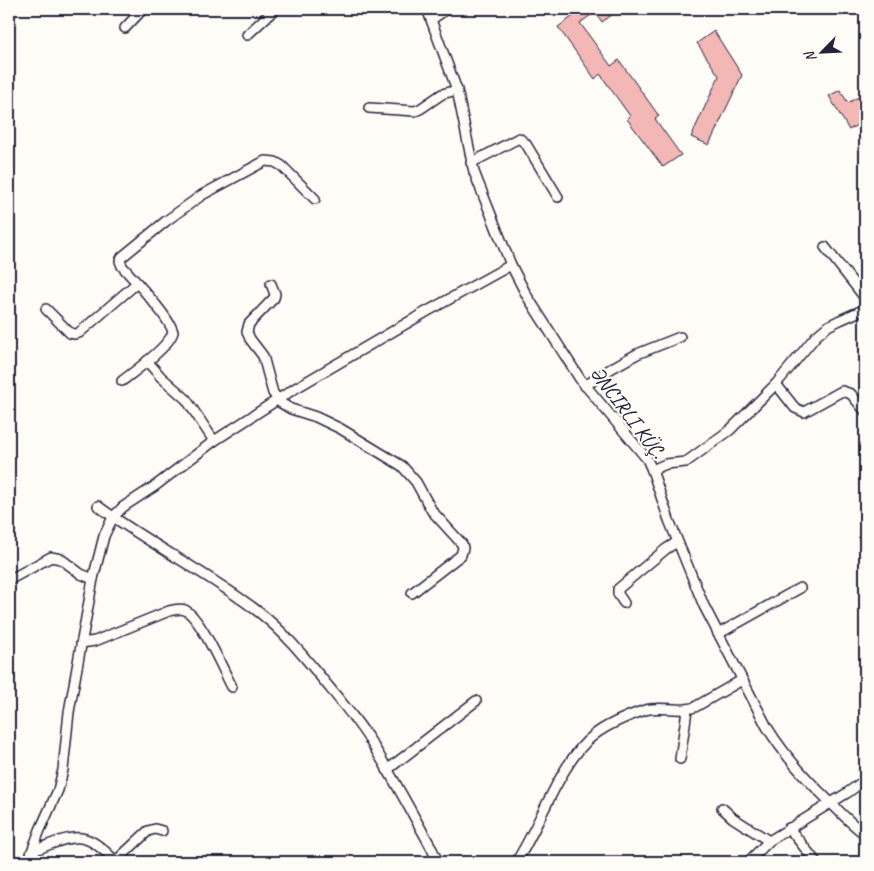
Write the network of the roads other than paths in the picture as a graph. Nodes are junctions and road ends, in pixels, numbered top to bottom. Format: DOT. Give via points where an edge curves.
graph roads {
  1 [pos="143,9"];
  2 [pos="275,9"];
  3 [pos="428,9"];
  4 [pos="447,9"];
  5 [pos="432,19"];
  6 [pos="125,28"];
  7 [pos="247,35"];
  8 [pos="457,90"];
  9 [pos="369,108"];
  10 [pos="471,163"];
  11 [pos="558,197"];
  12 [pos="315,199"];
  13 [pos="825,247"];
  14 [pos="511,265"];
  15 [pos="136,283"];
  16 [pos="271,284"];
  17 [pos="865,298"];
  18 [pos="46,309"];
  19 [pos="865,310"];
  20 [pos="680,337"];
  21 [pos="147,361"];
  22 [pos="122,381"];
  23 [pos="776,384"];
  24 [pos="585,386"];
  25 [pos="277,400"];
  26 [pos="865,411"];
  27 [pos="214,441"];
  28 [pos="652,470"];
  29 [pos="98,506"];
  30 [pos="113,517"];
  31 [pos="677,542"];
  32 [pos="9,580"];
  33 [pos="93,580"];
  34 [pos="800,588"];
  35 [pos="412,593"];
  36 [pos="624,603"];
  37 [pos="718,634"];
  38 [pos="81,643"];
  39 [pos="742,680"];
  40 [pos="232,687"];
  41 [pos="476,701"];
  42 [pos="687,710"];
  43 [pos="680,759"];
  44 [pos="387,770"];
  45 [pos="865,780"];
  46 [pos="831,804"];
  47 [pos="722,808"];
  48 [pos="789,828"];
  49 [pos="162,830"];
  50 [pos="865,834"];
  51 [pos="769,841"];
  52 [pos="32,851"];
  53 [pos="28,862"];
  54 [pos="116,862"];
  55 [pos="438,862"];
  56 [pos="516,862"];
  57 [pos="748,862"];
  58 [pos="816,862"];
  1 -- 6 [label="street"];
  2 -- 7 [label="street"];
  3 -- 5 [label="street, ƏNCIRLI KÜÇ."];
  4 -- 5 [label="street"];
  5 -- 8 [label="street, ƏNCIRLI KÜÇ."];
  8 -- 9 [label="street" via="442,94 414,111"];
  8 -- 10 [label="street, ƏNCIRLI KÜÇ."];
  10 -- 11 [label="street" via="519,138 526,144"];
  10 -- 14 [label="street, ƏNCIRLI KÜÇ."];
  12 -- 15 [label="street" via="282,166 265,161 202,195 122,257 122,266"];
  13 -- 17 [label="street"];
  14 -- 24 [label="street, ƏNCIRLI KÜÇ." via="527,296"];
  14 -- 25 [label="street"];
  15 -- 18 [label="street" via="79,333 70,333"];
  15 -- 21 [label="street" via="173,332"];
  16 -- 25 [label="street" via="274,298 249,324 246,332 263,356"];
  19 -- 23 [label="street" via="823,330"];
  20 -- 24 [label="street" via="637,354"];
  21 -- 22 [label="street"];
  21 -- 27 [label="street" via="186,399"];
  23 -- 26 [label="street" via="799,411 804,412 842,391 851,394"];
  23 -- 28 [label="street" via="730,430 686,462 666,464"];
  24 -- 28 [label="street, ƏNCIRLI KÜÇ." via="641,451"];
  25 -- 27 [label="street"];
  25 -- 35 [label="street" via="341,429 402,466 416,482 432,511 462,544 461,555"];
  27 -- 30 [label="street"];
  28 -- 31 [label="street, ƏNCIRLI KÜÇ."];
  29 -- 30 [label="street"];
  30 -- 33 [label="street" via="104,536"];
  30 -- 44 [label="street" via="234,594 272,623 305,657 353,717"];
  31 -- 36 [label="street" via="618,589"];
  31 -- 37 [label="street, ƏNCIRLI KÜÇ."];
  32 -- 33 [label="street" via="51,557 61,559"];
  33 -- 38 [label="street"];
  34 -- 37 [label="street"];
  37 -- 39 [label="street, ƏNCIRLI KÜÇ."];
  38 -- 40 [label="street" via="95,641 169,611 184,610 202,629"];
  38 -- 52 [label="street" via="63,770"];
  39 -- 42 [label="street"];
  39 -- 46 [label="street, ƏNCIRLI KÜÇ." via="774,739"];
  41 -- 44 [label="street"];
  42 -- 43 [label="street"];
  42 -- 56 [label="street" via="645,710 594,736 562,776"];
  44 -- 55 [label="street"];
  45 -- 46 [label="street"];
  46 -- 48 [label="street"];
  46 -- 50 [label="street, ƏNCIRLI KÜÇ."];
  47 -- 51 [label="street"];
  48 -- 51 [label="street"];
  48 -- 58 [label="street"];
  49 -- 54 [label="street" via="148,831"];
  51 -- 57 [label="street"];
  52 -- 53 [label="street"];
  52 -- 54 [label="street" via="81,837 98,845"];
}
